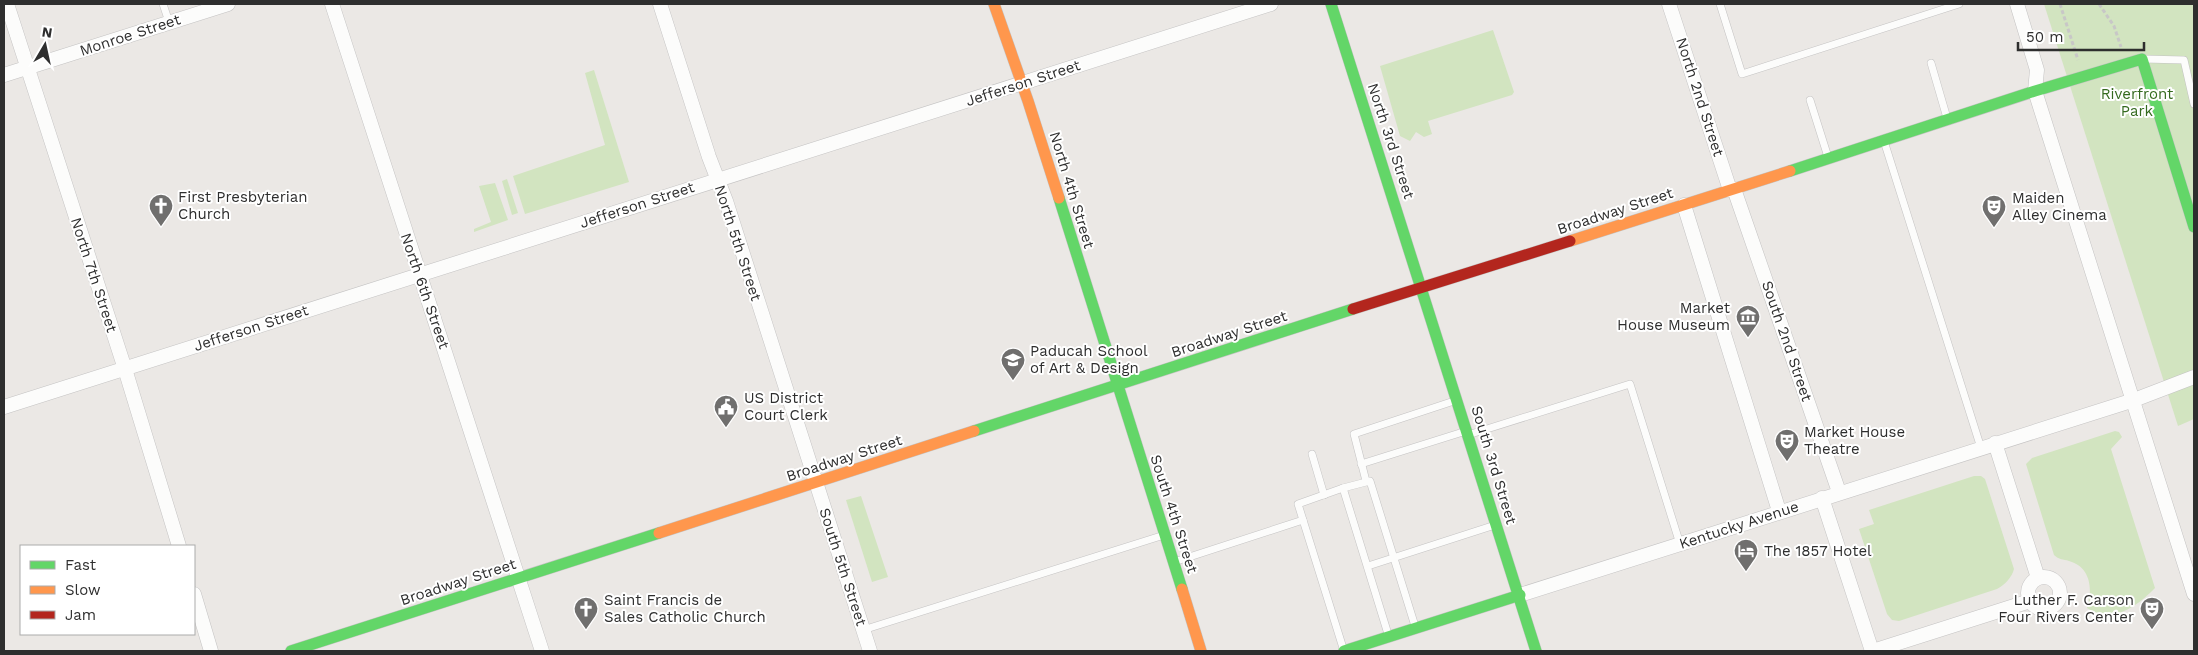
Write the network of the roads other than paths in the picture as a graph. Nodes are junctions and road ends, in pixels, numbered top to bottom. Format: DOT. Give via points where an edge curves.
graph roads {
  1 [pos="7,4"];
  2 [pos="163,4"];
  3 [pos="228,4"];
  4 [pos="332,4"];
  5 [pos="660,4"];
  6 [pos="994,4"];
  7 [pos="1271,4"];
  8 [pos="1331,4"];
  9 [pos="1669,4"];
  10 [pos="1720,4"];
  11 [pos="1959,4"];
  12 [pos="2017,4"];
  13 [pos="169,22"];
  14 [pos="2142,59"];
  15 [pos="1931,64"];
  16 [pos="27,67"];
  17 [pos="4,75"];
  18 [pos="1021,84"];
  19 [pos="2035,91"];
  20 [pos="1810,100"];
  21 [pos="2194,104"];
  22 [pos="1947,119"];
  23 [pos="1884,141"];
  24 [pos="1828,157"];
  25 [pos="717,179"];
  26 [pos="1732,189"];
  27 [pos="1684,205"];
  28 [pos="2194,227"];
  29 [pos="420,274"];
  30 [pos="1422,288"];
  31 [pos="125,368"];
  32 [pos="2194,377"];
  33 [pos="1118,386"];
  34 [pos="1458,400"];
  35 [pos="2134,400"];
  36 [pos="4,407"];
  37 [pos="1468,433"];
  38 [pos="1995,443"];
  39 [pos="1980,448"];
  40 [pos="1312,454"];
  41 [pos="1361,464"];
  42 [pos="1366,481"];
  43 [pos="816,482"];
  44 [pos="1343,488"];
  45 [pos="1839,492"];
  46 [pos="1324,495"];
  47 [pos="1822,498"];
  48 [pos="1779,511"];
  49 [pos="1303,520"];
  50 [pos="1497,524"];
  51 [pos="1165,535"];
  52 [pos="1680,544"];
  53 [pos="179,545"];
  54 [pos="1394,557"];
  55 [pos="1174,562"];
  56 [pos="1368,566"];
  57 [pos="2038,578"];
  58 [pos="518,579"];
  59 [pos="2194,594"];
  60 [pos="1520,595"];
  61 [pos="195,597"];
  62 [pos="2030,601"];
  63 [pos="1415,629"];
  64 [pos="863,630"];
  65 [pos="1389,638"];
  66 [pos="212,651"];
  67 [pos="291,651"];
  68 [pos="542,651"];
  69 [pos="870,651"];
  70 [pos="1201,651"];
  71 [pos="1344,651"];
  72 [pos="1536,651"];
  73 [pos="1872,651"];
  1 -- 16 [label="street, North 7th Street"];
  2 -- 13 [label="lane"];
  3 -- 13 [label="street, Monroe Street"];
  4 -- 29 [label="street, North 6th Street"];
  5 -- 25 [label="street, North 5th Street"];
  6 -- 18 [label="street, North 4th Street"];
  7 -- 18 [label="street, Jefferson Street"];
  8 -- 30 [label="street, North 3rd Street"];
  9 -- 26 [label="street, North 2nd Street"];
  10 -- 11 [label="lane" via="1742,74"];
  12 -- 19 [label="street" via="2037,70"];
  13 -- 16 [label="street, Monroe Street"];
  14 -- 19 [label="street, Broadway Street"];
  14 -- 21 [label="lane" via="2184,60"];
  14 -- 28 [label="street"];
  15 -- 22 [label="lane"];
  16 -- 17 [label="street, Monroe Street"];
  16 -- 31 [label="street, North 7th Street"];
  18 -- 25 [label="street, Jefferson Street"];
  18 -- 33 [label="street, North 4th Street"];
  19 -- 22 [label="street, Broadway Street"];
  19 -- 35 [label="street"];
  20 -- 24 [label="lane"];
  22 -- 23 [label="street, Broadway Street"];
  23 -- 24 [label="street, Broadway Street"];
  23 -- 39 [label="lane"];
  24 -- 26 [label="street, Broadway Street"];
  25 -- 29 [label="street, Jefferson Street"];
  25 -- 43 [label="street, North 5th Street"];
  26 -- 27 [label="street, Broadway Street"];
  26 -- 45 [label="street, South 2nd Street"];
  27 -- 30 [label="street, Broadway Street"];
  27 -- 48 [label="street"];
  29 -- 31 [label="street, Jefferson Street"];
  29 -- 58 [label="street, North 6th Street"];
  30 -- 33 [label="street, Broadway Street"];
  30 -- 34 [label="street, South 3rd Street"];
  31 -- 36 [label="street, Jefferson Street"];
  31 -- 53 [label="street, North 7th Street"];
  32 -- 35 [label="street, Kentucky Avenue"];
  33 -- 43 [label="street, Broadway Street"];
  33 -- 51 [label="street, South 4th Street"];
  34 -- 37 [label="street, South 3rd Street"];
  34 -- 41 [label="lane" via="1354,434"];
  35 -- 38 [label="street, Kentucky Avenue"];
  35 -- 59 [label="street"];
  37 -- 41 [label="lane"];
  37 -- 50 [label="street, South 3rd Street"];
  37 -- 52 [label="lane" via="1630,384"];
  38 -- 39 [label="street, Kentucky Avenue"];
  38 -- 57 [label="street"];
  39 -- 45 [label="street, Kentucky Avenue"];
  40 -- 46 [label="lane"];
  41 -- 42 [label="lane"];
  42 -- 44 [label="lane"];
  42 -- 54 [label="lane" via="1370,481"];
  43 -- 58 [label="street, Broadway Street"];
  43 -- 64 [label="street, South 5th Street"];
  44 -- 46 [label="lane"];
  44 -- 56 [label="lane"];
  45 -- 47 [label="street, Kentucky Avenue"];
  46 -- 49 [label="lane" via="1298,504"];
  47 -- 48 [label="street, Kentucky Avenue"];
  47 -- 73 [label="street"];
  48 -- 52 [label="street, Kentucky Avenue"];
  49 -- 55 [label="lane"];
  49 -- 71 [label="lane"];
  50 -- 54 [label="lane"];
  50 -- 60 [label="street, South 3rd Street"];
  51 -- 55 [label="street, South 4th Street"];
  51 -- 64 [label="lane"];
  52 -- 60 [label="street, Kentucky Avenue"];
  54 -- 56 [label="lane"];
  54 -- 63 [label="lane"];
  55 -- 70 [label="street, South 4th Street"];
  56 -- 65 [label="lane"];
  57 -- 62 [label="street" via="2028,590"];
  57 -- 62 [label="street" via="2054,580 2060,588 2060,599 2048,609 2038,608"];
  58 -- 67 [label="street, Broadway Street"];
  58 -- 68 [label="street, North 6th Street"];
  60 -- 63 [label="street, Kentucky Avenue"];
  60 -- 72 [label="street, South 3rd Street"];
  61 -- 66 [label="street"];
  62 -- 73 [label="street"];
  63 -- 65 [label="street, Kentucky Avenue"];
  64 -- 69 [label="street, South 5th Street"];
  65 -- 71 [label="street, Kentucky Avenue"];
}
